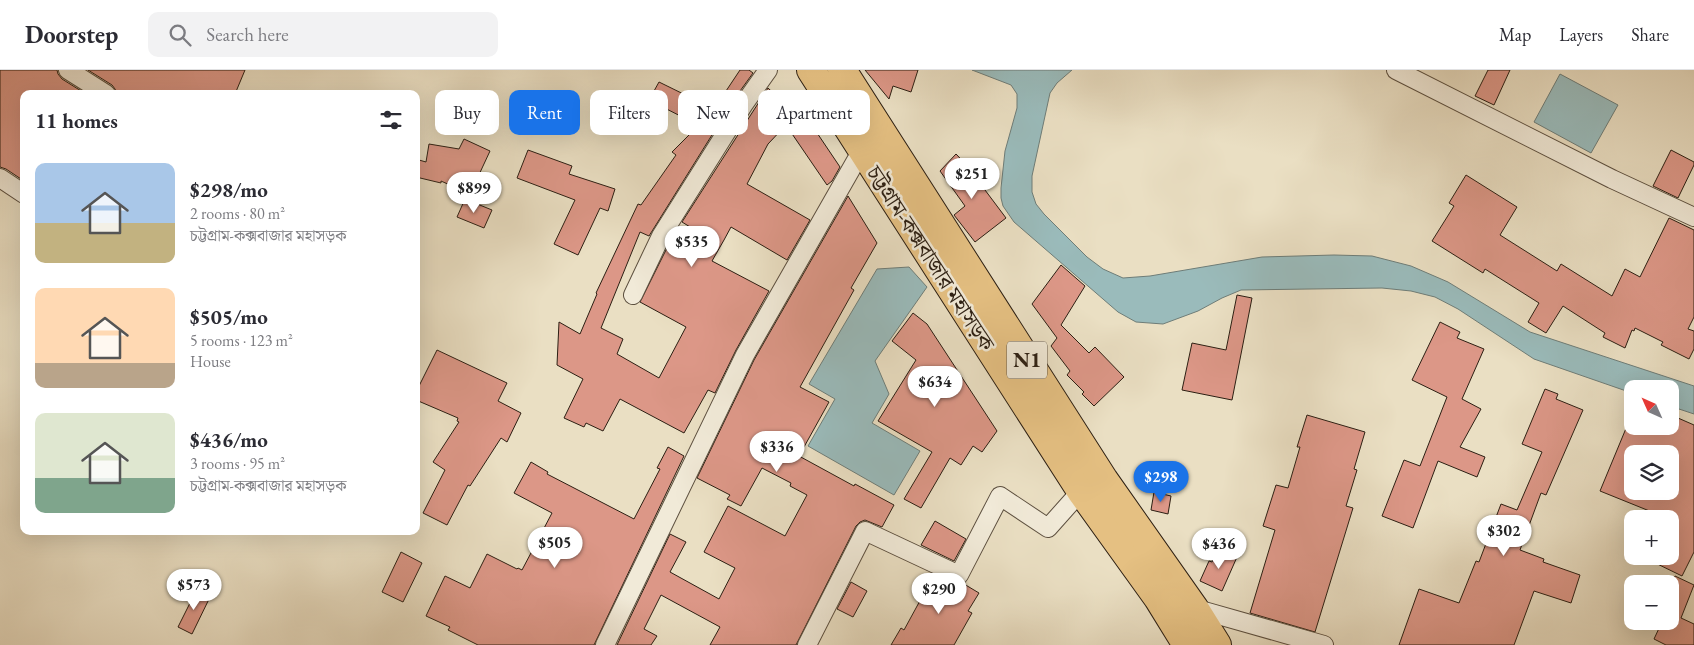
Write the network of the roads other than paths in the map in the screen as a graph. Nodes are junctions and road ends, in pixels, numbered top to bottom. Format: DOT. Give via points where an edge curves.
graph roads {
  1 [pos="68,70"];
  2 [pos="768,70"];
  3 [pos="811,70"];
  4 [pos="842,70"];
  5 [pos="1396,70"];
  6 [pos="100,90"];
  7 [pos="862,150"];
  8 [pos="0,178"];
  9 [pos="20,191"];
  10 [pos="1694,218"];
  11 [pos="633,295"];
  12 [pos="1081,491"];
  13 [pos="1158,598"];
  14 [pos="1194,608"];
  15 [pos="1179,641"];
  16 [pos="605,645"];
  17 [pos="807,645"];
  18 [pos="1218,645"];
  19 [pos="1324,645"];
  1 -- 6 [label="street"];
  2 -- 11 [label="street" via="661,236"];
  3 -- 7 [label="highway, চট্টগ্রাম-কক্সবাজার মহাসড়ক / N1"];
  4 -- 14 [label="highway, চট্টগ্রাম-কক্সবাজার মহাসড়ক / N1" via="1104,480"];
  5 -- 10 [label="street"];
  7 -- 12 [label="highway, চট্টগ্রাম-কক্সবাজার মহাসড়ক / N1"];
  7 -- 16 [label="street" via="745,354"];
  8 -- 9 [label="street"];
  12 -- 13 [label="highway, চট্টগ্রাম-কক্সবাজার মহাসড়ক / N1"];
  12 -- 17 [label="street" via="1048,528 1000,496 958,575 865,531"];
  13 -- 14 [label="street"];
  13 -- 15 [label="highway, চট্টগ্রাম-কক্সবাজার মহাসড়ক / N1"];
  14 -- 18 [label="highway, চট্টগ্রাম-কক্সবাজার মহাসড়ক / N1"];
  14 -- 19 [label="street"];
}
